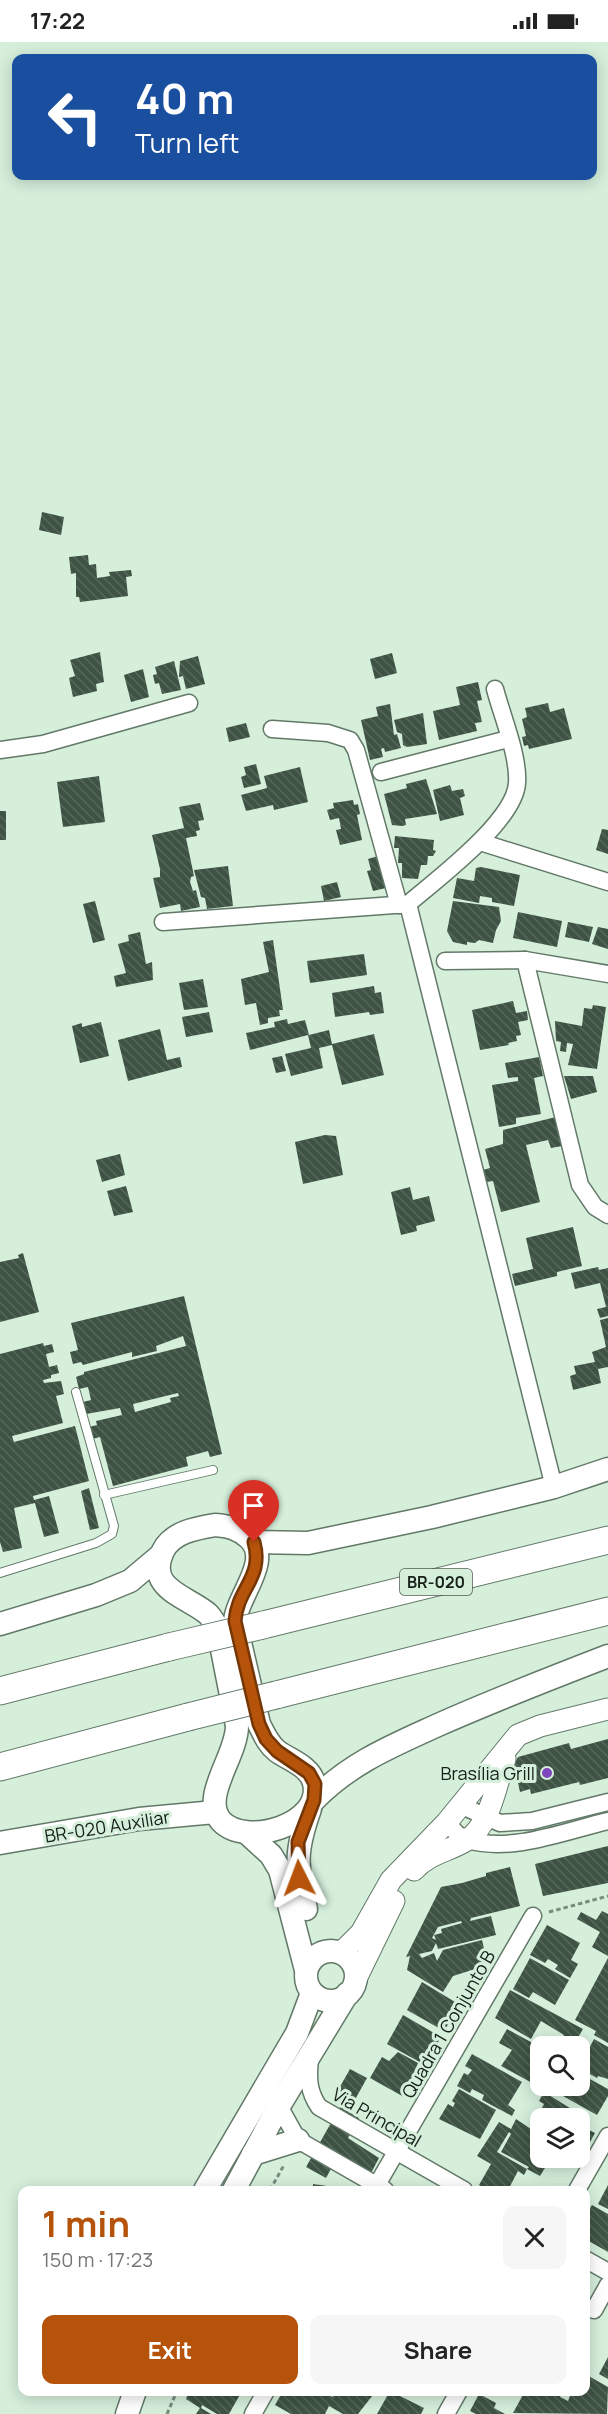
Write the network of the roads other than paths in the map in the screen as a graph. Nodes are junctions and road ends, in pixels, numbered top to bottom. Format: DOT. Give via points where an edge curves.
graph roads {
  1 [pos="495,689"];
  2 [pos="189,703"];
  3 [pos="272,729"];
  4 [pos="508,739"];
  5 [pos="0,750"];
  6 [pos="381,772"];
  7 [pos="480,842"];
  8 [pos="608,882"];
  9 [pos="404,904"];
  10 [pos="163,922"];
  11 [pos="525,960"];
  12 [pos="445,961"];
  13 [pos="608,974"];
  14 [pos="608,1215"];
  15 [pos="76,1392"];
  16 [pos="608,1469"];
  17 [pos="213,1470"];
  18 [pos="554,1487"];
  19 [pos="104,1495"];
  20 [pos="608,1540"];
  21 [pos="254,1542"];
  22 [pos="161,1555"];
  23 [pos="0,1573"];
  24 [pos="608,1611"];
  25 [pos="0,1624"];
  26 [pos="608,1656"];
  27 [pos="0,1691"];
  28 [pos="608,1709"];
  29 [pos="508,1750"];
  30 [pos="0,1767"];
  31 [pos="608,1802"];
  32 [pos="312,1804"];
  33 [pos="460,1805"];
  34 [pos="215,1812"];
  35 [pos="485,1818"];
  36 [pos="532,1821"];
  37 [pos="608,1821"];
  38 [pos="447,1822"];
  39 [pos="248,1833"];
  40 [pos="535,1839"];
  41 [pos="467,1840"];
  42 [pos="0,1843"];
  43 [pos="533,1916"];
  44 [pos="332,1952"];
  45 [pos="306,1970"];
  46 [pos="351,1988"];
  47 [pos="312,1993"];
  48 [pos="311,2053"];
  49 [pos="269,2077"];
  50 [pos="279,2106"];
  51 [pos="608,2136"];
  52 [pos="298,2140"];
  53 [pos="396,2151"];
  54 [pos="253,2154"];
  55 [pos="207,2186"];
  56 [pos="236,2186"];
  57 [pos="376,2186"];
  58 [pos="380,2186"];
  59 [pos="457,2186"];
  60 [pos="579,2186"];
  61 [pos="590,2262"];
  62 [pos="608,2272"];
  63 [pos="608,2285"];
  64 [pos="596,2311"];
  65 [pos="133,2396"];
  66 [pos="263,2396"];
  67 [pos="456,2396"];
  68 [pos="127,2414"];
  69 [pos="253,2414"];
  70 [pos="446,2414"];
  1 -- 4 [label="street"];
  2 -- 5 [label="street" via="43,744"];
  3 -- 9 [label="street" via="328,733 350,740"];
  4 -- 6 [label="street"];
  4 -- 7 [label="street" via="517,784 511,802"];
  7 -- 8 [label="street"];
  7 -- 9 [label="street"];
  9 -- 10 [label="street"];
  9 -- 18 [label="street"];
  11 -- 12 [label="street"];
  11 -- 13 [label="street"];
  11 -- 14 [label="street" via="580,1185 595,1208"];
  15 -- 19 [label="lane"];
  16 -- 18 [label="main road"];
  17 -- 19 [label="lane"];
  18 -- 21 [label="main road" via="308,1543"];
  19 -- 23 [label="lane" via="114,1526 107,1539"];
  20 -- 27 [label="highway, BR-020, bridge"];
  21 -- 22 [label="main road" via="242,1531 215,1525 178,1535"];
  21 -- 32 [label="main road" via="257,1566 236,1608 235,1621 256,1713 266,1739 309,1773 315,1784"];
  22 -- 25 [label="main road" via="130,1581"];
  22 -- 34 [label="main road" via="159,1570 163,1583 210,1615 218,1629 237,1740 216,1786"];
  24 -- 30 [label="highway, bridge"];
  26 -- 32 [label="main road" via="506,1695 401,1742 345,1771"];
  28 -- 29 [label="street" via="518,1735"];
  29 -- 33 [label="street"];
  29 -- 35 [label="street"];
  31 -- 36 [label="street"];
  32 -- 39 [label="main road" via="286,1825"];
  32 -- 44 [label="main road" via="298,1842 297,1865 308,1920"];
  33 -- 35 [label="street"];
  33 -- 38 [label="street"];
  34 -- 39 [label="main road" via="235,1831"];
  34 -- 42 [label="main road, BR-020 Auxiliar" via="139,1819"];
  35 -- 36 [label="street" via="500,1823"];
  35 -- 41 [label="street"];
  36 -- 40 [label="street"];
  37 -- 40 [label="street"];
  38 -- 41 [label="street"];
  38 -- 44 [label="street" via="391,1880 361,1933"];
  39 -- 45 [label="main road" via="271,1855 280,1870"];
  40 -- 41 [label="street" via="501,1844"];
  41 -- 46 [label="street" via="436,1853 417,1867 399,1890"];
  43 -- 53 [label="street, Quadra 1 Conjunto B"];
  44 -- 45 [label="main road" via="314,1956"];
  44 -- 46 [label="main road" via="354,1966"];
  45 -- 47 [label="main road"];
  46 -- 47 [label="main road" via="334,2000"];
  46 -- 48 [label="main road"];
  47 -- 49 [label="main road" via="297,2032"];
  48 -- 50 [label="main road"];
  48 -- 53 [label="street, Via Principal" via="308,2080 311,2096 319,2108"];
  49 -- 50 [label="main road"];
  49 -- 55 [label="main road"];
  50 -- 52 [label="street"];
  50 -- 54 [label="main road"];
  51 -- 60 [label="street"];
  52 -- 54 [label="main road"];
  52 -- 57 [label="street"];
  53 -- 58 [label="street, Quadra 1 Conjunto B"];
  53 -- 59 [label="street, Via Principal"];
  54 -- 56 [label="main road"];
  61 -- 62 [label="street"];
  63 -- 64 [label="street"];
  65 -- 68 [label="main road"];
  66 -- 69 [label="street"];
  67 -- 70 [label="street"];
}
